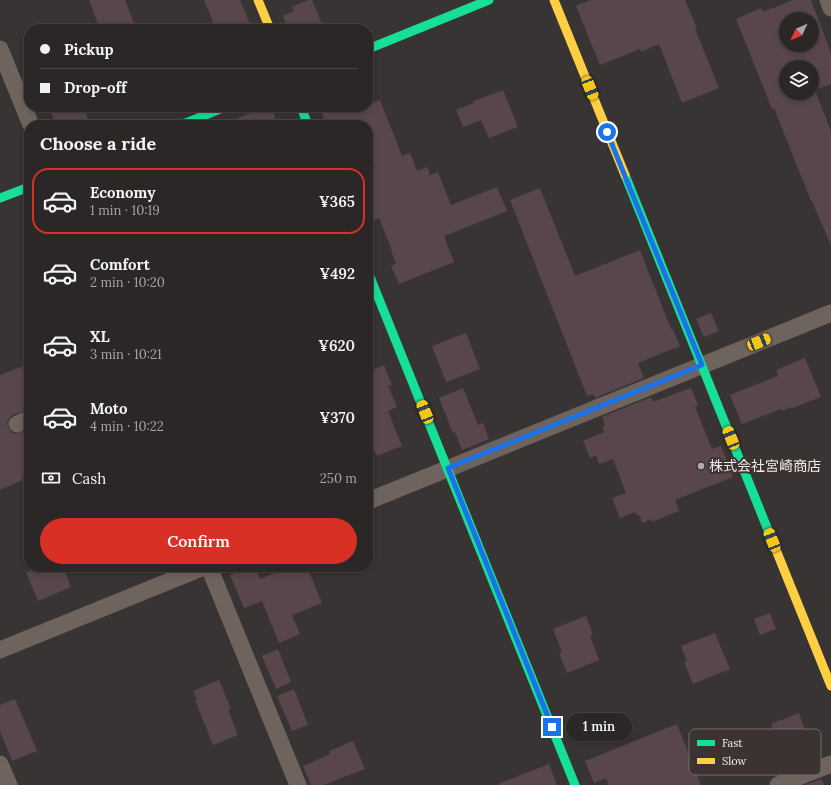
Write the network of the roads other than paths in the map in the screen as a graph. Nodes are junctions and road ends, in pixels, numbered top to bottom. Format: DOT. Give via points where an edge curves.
graph roads {
  1 [pos="258,0"];
  2 [pos="489,0"];
  3 [pos="554,0"];
  4 [pos="828,0"];
  5 [pos="831,8"];
  6 [pos="268,24"];
  7 [pos="373,47"];
  8 [pos="0,49"];
  9 [pos="24,108"];
  10 [pos="214,112"];
  11 [pos="194,120"];
  12 [pos="24,189"];
  13 [pos="0,198"];
  14 [pos="373,284"];
  15 [pos="831,313"];
  16 [pos="702,365"];
  17 [pos="448,468"];
  18 [pos="373,499"];
  19 [pos="192,572"];
  20 [pos="211,572"];
  21 [pos="0,650"];
  22 [pos="831,686"];
  23 [pos="0,764"];
  24 [pos="831,764"];
  25 [pos="821,768"];
  26 [pos="803,775"];
  27 [pos="9,785"];
  28 [pos="298,785"];
  29 [pos="575,785"];
  30 [pos="778,785"];
  1 -- 6 [label="street"];
  2 -- 7 [label="street"];
  3 -- 16 [label="street"];
  4 -- 5 [label="street"];
  8 -- 9 [label="street"];
  10 -- 11 [label="street"];
  12 -- 13 [label="street"];
  14 -- 17 [label="street"];
  15 -- 16 [label="street"];
  16 -- 17 [label="street"];
  16 -- 22 [label="street"];
  17 -- 18 [label="street"];
  17 -- 29 [label="street"];
  19 -- 21 [label="street"];
  20 -- 28 [label="street"];
  23 -- 27 [label="street"];
  24 -- 25 [label="street"];
  26 -- 30 [label="street"];
}
